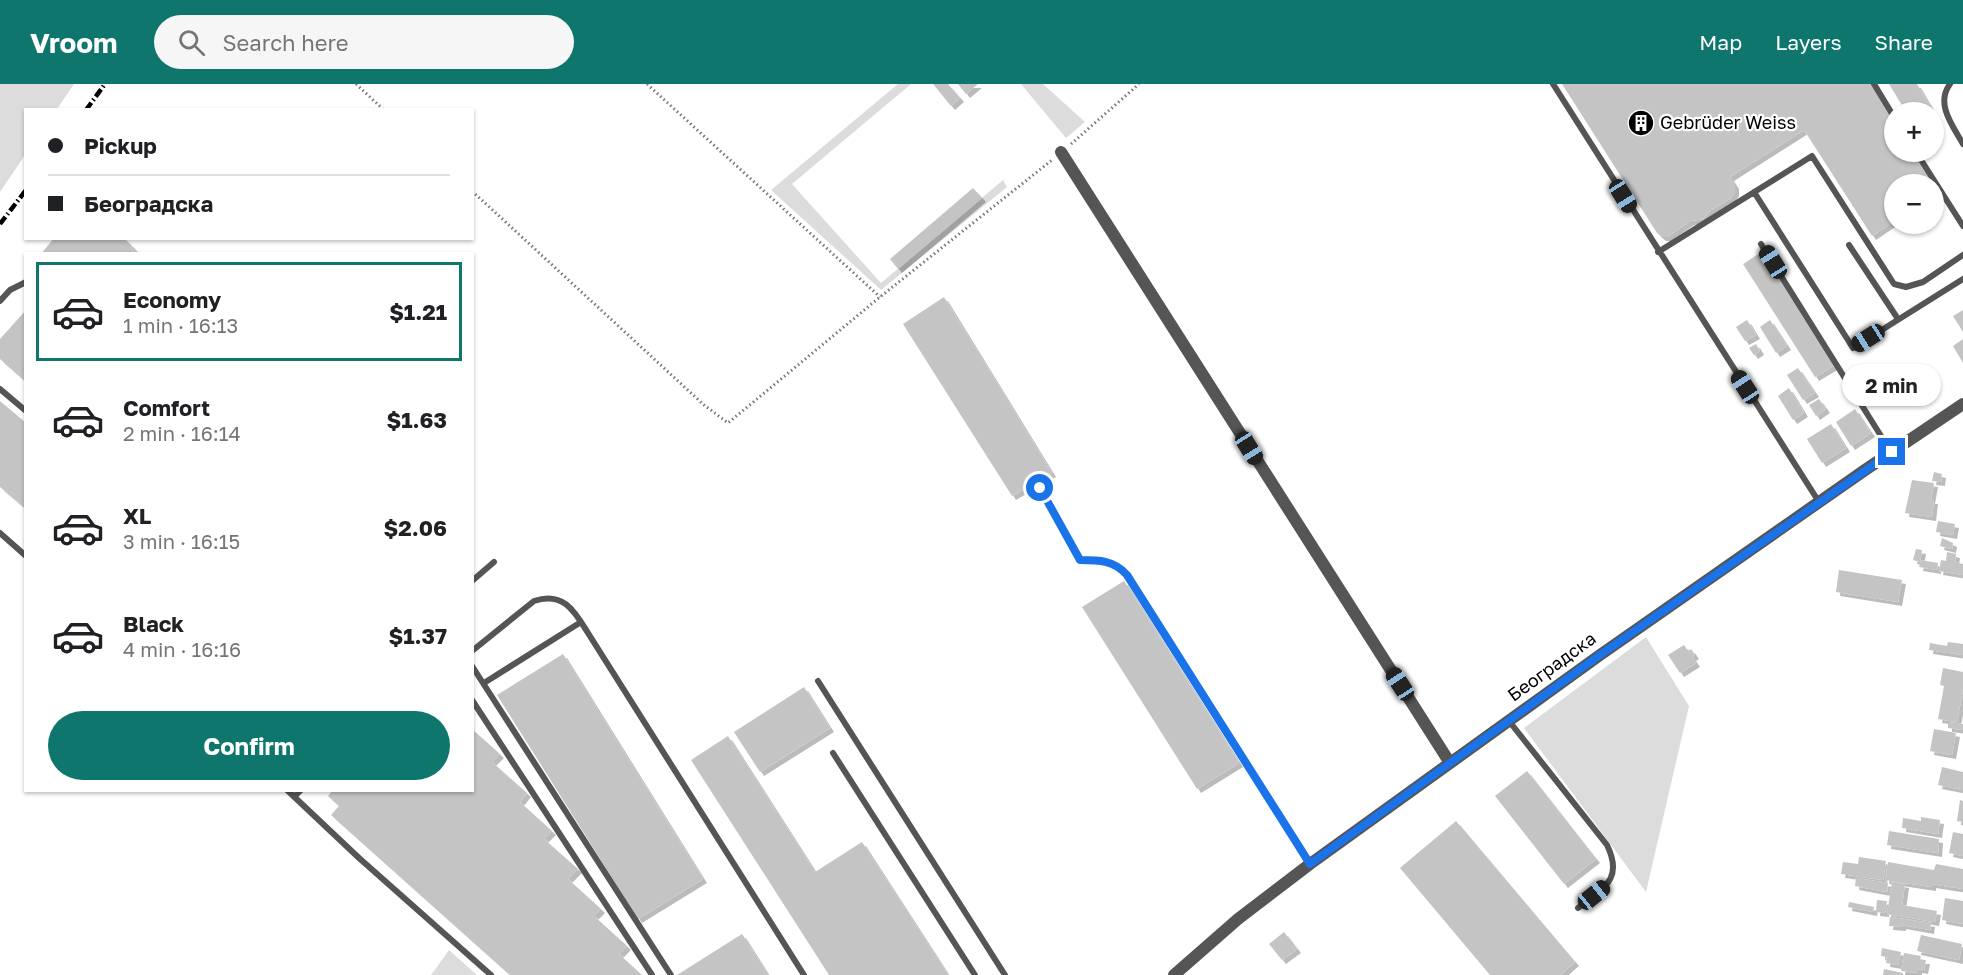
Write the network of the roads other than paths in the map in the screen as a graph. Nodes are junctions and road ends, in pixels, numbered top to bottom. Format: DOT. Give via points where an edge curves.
graph roads {
  1 [pos="1553,84"];
  2 [pos="1874,84"];
  3 [pos="1950,84"];
  4 [pos="1885,102"];
  5 [pos="1963,144"];
  6 [pos="1061,152"];
  7 [pos="1922,162"];
  8 [pos="1754,192"];
  9 [pos="1963,226"];
  10 [pos="1761,244"];
  11 [pos="1849,245"];
  12 [pos="1658,252"];
  13 [pos="1963,255"];
  14 [pos="1963,279"];
  15 [pos="24,283"];
  16 [pos="0,301"];
  17 [pos="1898,319"];
  18 [pos="0,389"];
  19 [pos="1963,404"];
  20 [pos="24,409"];
  21 [pos="1892,452"];
  22 [pos="1040,488"];
  23 [pos="1819,502"];
  24 [pos="0,533"];
  25 [pos="24,554"];
  26 [pos="494,562"];
  27 [pos="474,579"];
  28 [pos="581,622"];
  29 [pos="474,649"];
  30 [pos="474,669"];
  31 [pos="818,681"];
  32 [pos="484,683"];
  33 [pos="474,703"];
  34 [pos="1509,721"];
  35 [pos="833,753"];
  36 [pos="1450,763"];
  37 [pos="289,792"];
  38 [pos="299,792"];
  39 [pos="294,797"];
  40 [pos="1310,864"];
  41 [pos="1578,908"];
  42 [pos="491,975"];
  43 [pos="652,975"];
  44 [pos="671,975"];
  45 [pos="804,975"];
  46 [pos="975,975"];
  47 [pos="1005,975"];
  48 [pos="1174,975"];
  1 -- 12 [label="lane"];
  2 -- 4 [label="lane"];
  3 -- 5 [label="lane" via="1945,90 1944,110"];
  6 -- 36 [label="street"];
  7 -- 9 [label="lane"];
  8 -- 12 [label="lane"];
  8 -- 13 [label="lane" via="1812,156 1894,284 1923,282"];
  8 -- 17 [label="lane" via="1853,348"];
  10 -- 21 [label="lane"];
  11 -- 17 [label="lane"];
  12 -- 23 [label="lane"];
  14 -- 17 [label="lane"];
  15 -- 16 [label="lane"];
  18 -- 20 [label="lane"];
  19 -- 21 [label="street, Београдска"];
  21 -- 23 [label="street, Београдска"];
  22 -- 40 [label="lane" via="1080,560 1109,562 1127,575"];
  23 -- 34 [label="street, Београдска"];
  24 -- 25 [label="lane"];
  26 -- 27 [label="lane"];
  28 -- 29 [label="lane" via="561,601 543,598"];
  28 -- 32 [label="lane"];
  28 -- 45 [label="lane"];
  30 -- 32 [label="lane"];
  31 -- 47 [label="lane"];
  32 -- 44 [label="lane"];
  33 -- 43 [label="lane"];
  34 -- 36 [label="street, Београдска"];
  34 -- 41 [label="lane" via="1612,854 1614,873 1610,882"];
  35 -- 46 [label="lane"];
  36 -- 40 [label="street, Београдска"];
  37 -- 39 [label="lane"];
  38 -- 39 [label="lane"];
  39 -- 42 [label="lane"];
  40 -- 48 [label="street, Београдска"];
}
